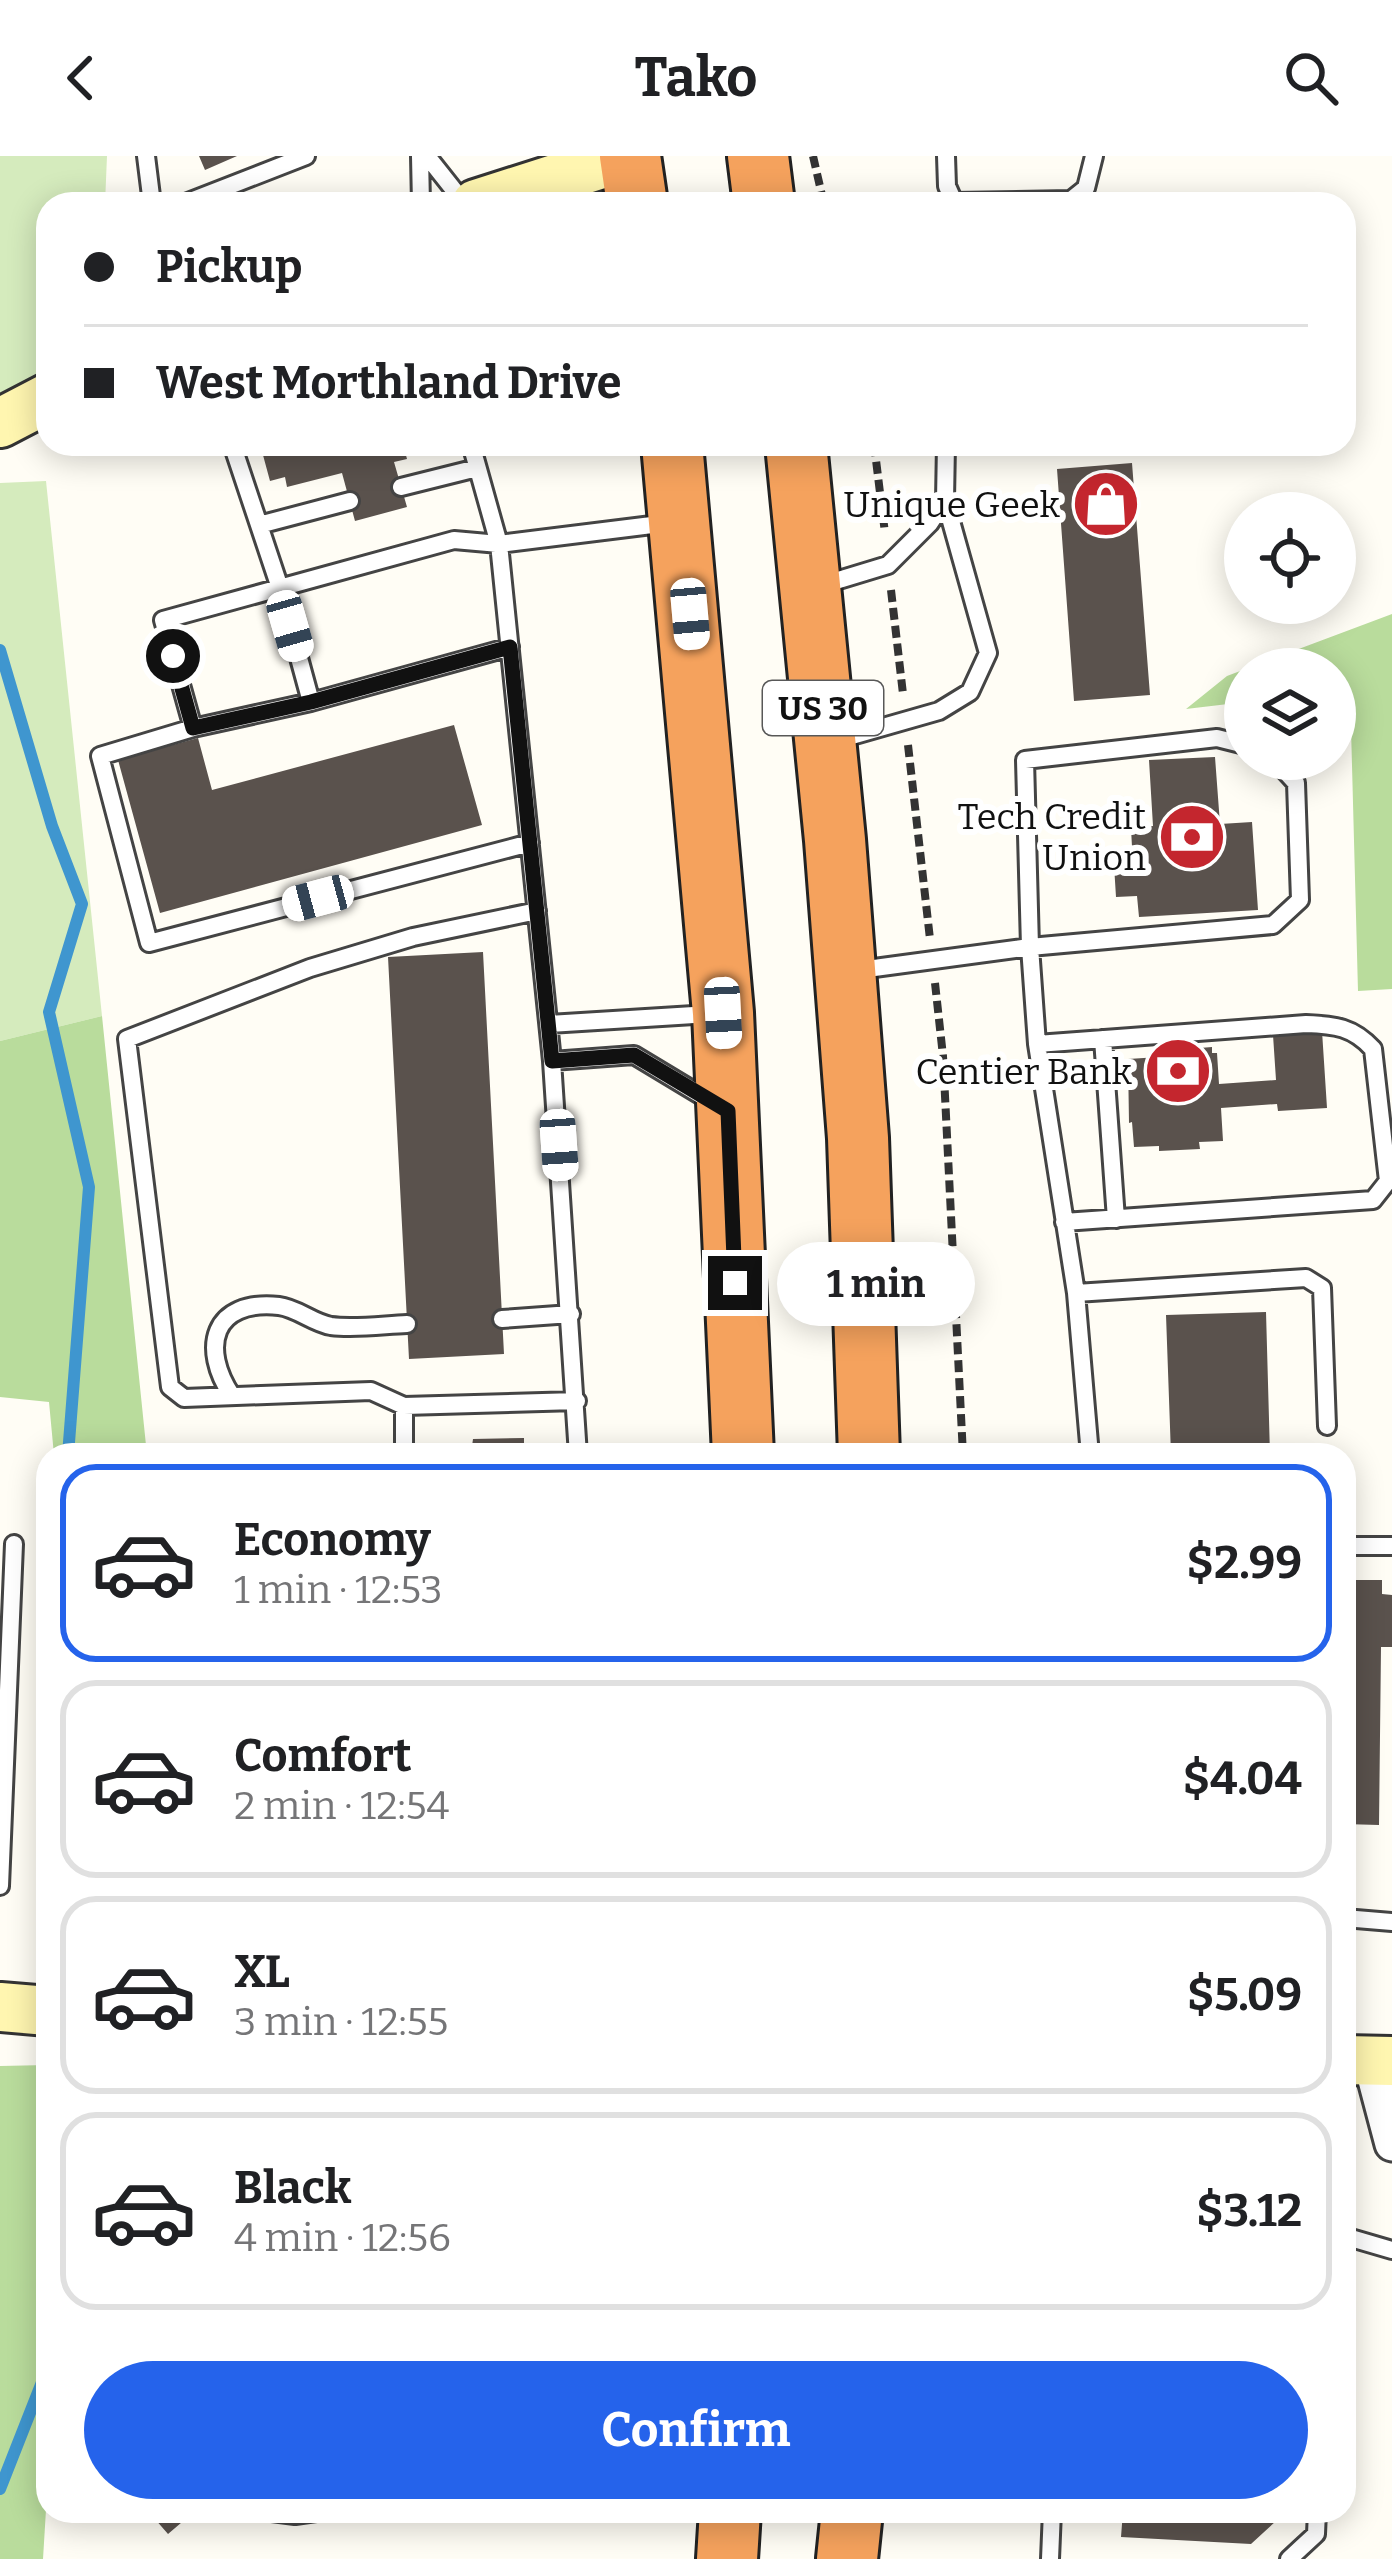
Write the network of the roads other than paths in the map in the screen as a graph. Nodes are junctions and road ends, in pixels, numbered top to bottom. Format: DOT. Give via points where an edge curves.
graph roads {
  1 [pos="146,156"];
  2 [pos="306,156"];
  3 [pos="423,156"];
  4 [pos="628,156"];
  5 [pos="758,156"];
  6 [pos="946,156"];
  7 [pos="1094,156"];
  8 [pos="150,192"];
  9 [pos="214,192"];
  10 [pos="422,192"];
  11 [pos="455,192"];
  12 [pos="514,192"];
  13 [pos="635,192"];
  14 [pos="762,192"];
  15 [pos="949,192"];
  16 [pos="1082,192"];
  17 [pos="36,404"];
  18 [pos="0,423"];
  19 [pos="236,456"];
  20 [pos="474,456"];
  21 [pos="674,456"];
  22 [pos="797,456"];
  23 [pos="946,456"];
  24 [pos="477,468"];
  25 [pos="401,487"];
  26 [pos="945,500"];
  27 [pos="350,501"];
  28 [pos="682,522"];
  29 [pos="259,525"];
  30 [pos="499,544"];
  31 [pos="280,588"];
  32 [pos="811,589"];
  33 [pos="510,647"];
  34 [pos="311,702"];
  35 [pos="193,728"];
  36 [pos="1224,740"];
  37 [pos="826,743"];
  38 [pos="1293,780"];
  39 [pos="530,843"];
  40 [pos="537,911"];
  41 [pos="1030,947"];
  42 [pos="845,972"];
  43 [pos="723,1013"];
  44 [pos="549,1024"];
  45 [pos="1103,1039"];
  46 [pos="1037,1044"];
  47 [pos="552,1061"];
  48 [pos="728,1111"];
  49 [pos="1116,1219"];
  50 [pos="1064,1222"];
  51 [pos="1076,1293"];
  52 [pos="571,1315"];
  53 [pos="502,1319"];
  54 [pos="407,1324"];
  55 [pos="232,1396"];
  56 [pos="577,1400"];
  57 [pos="404,1406"];
  58 [pos="1327,1426"];
  59 [pos="404,1443"];
  60 [pos="578,1443"];
  61 [pos="742,1443"];
  62 [pos="869,1443"];
  63 [pos="1089,1443"];
  64 [pos="14,1544"];
  65 [pos="1356,1546"];
  66 [pos="1392,1546"];
  67 [pos="4,1772"];
  68 [pos="0,1886"];
  69 [pos="1356,1919"];
  70 [pos="1392,1922"];
  71 [pos="0,2007"];
  72 [pos="36,2010"];
  73 [pos="1369,2061"];
  74 [pos="1392,2144"];
  75 [pos="1356,2239"];
  76 [pos="1392,2249"];
  77 [pos="729,2523"];
  78 [pos="851,2523"];
  79 [pos="1052,2523"];
  80 [pos="1316,2523"];
  81 [pos="727,2559"];
  82 [pos="847,2559"];
  83 [pos="1050,2559"];
  84 [pos="1289,2559"];
  1 -- 8 [label="lane"];
  2 -- 9 [label="lane"];
  3 -- 10 [label="lane"];
  3 -- 11 [label="lane"];
  4 -- 12 [label="street"];
  4 -- 13 [label="highway"];
  5 -- 14 [label="highway"];
  6 -- 15 [label="lane"];
  7 -- 16 [label="lane"];
  17 -- 18 [label="street"];
  19 -- 29 [label="lane"];
  20 -- 24 [label="lane"];
  21 -- 28 [label="highway"];
  22 -- 32 [label="highway, US 30"];
  23 -- 26 [label="lane"];
  24 -- 25 [label="lane"];
  24 -- 30 [label="lane"];
  26 -- 32 [label="lane" via="888,566"];
  26 -- 37 [label="lane" via="988,653 970,692 939,711"];
  27 -- 29 [label="lane"];
  28 -- 30 [label="lane"];
  28 -- 43 [label="highway"];
  29 -- 31 [label="lane"];
  30 -- 31 [label="lane" via="454,540"];
  30 -- 33 [label="lane"];
  31 -- 34 [label="lane"];
  31 -- 35 [label="lane" via="163,620"];
  32 -- 37 [label="highway, US 30"];
  33 -- 34 [label="lane"];
  33 -- 39 [label="lane"];
  34 -- 35 [label="lane"];
  35 -- 39 [label="lane" via="100,756 149,943"];
  36 -- 41 [label="lane" via="1025,760"];
  37 -- 42 [label="highway, US 30"];
  38 -- 41 [label="lane" via="1300,900 1273,925"];
  39 -- 40 [label="lane"];
  40 -- 44 [label="lane"];
  40 -- 55 [label="lane" via="310,968 127,1040 170,1387 184,1398"];
  41 -- 42 [label="lane"];
  41 -- 46 [label="lane"];
  42 -- 62 [label="highway, US 30"];
  43 -- 44 [label="lane"];
  43 -- 48 [label="highway"];
  44 -- 47 [label="lane"];
  45 -- 46 [label="lane"];
  45 -- 49 [label="lane"];
  45 -- 49 [label="lane" via="1340,1025 1373,1049 1388,1180 1373,1201"];
  46 -- 50 [label="lane"];
  47 -- 48 [label="lane" via="634,1055"];
  47 -- 52 [label="lane"];
  48 -- 61 [label="highway"];
  49 -- 50 [label="lane"];
  50 -- 51 [label="lane"];
  51 -- 58 [label="lane" via="1306,1278 1322,1288"];
  51 -- 63 [label="lane"];
  52 -- 53 [label="lane"];
  52 -- 56 [label="lane"];
  54 -- 55 [label="lane" via="330,1326 285,1306 233,1314 218,1327 212,1349"];
  55 -- 57 [label="lane" via="371,1391"];
  56 -- 57 [label="lane"];
  56 -- 60 [label="lane"];
  57 -- 59 [label="lane"];
  64 -- 67 [label="lane"];
  65 -- 66 [label="lane"];
  67 -- 68 [label="lane"];
  69 -- 70 [label="lane"];
  71 -- 72 [label="street"];
  73 -- 74 [label="street"];
  75 -- 76 [label="lane"];
  77 -- 81 [label="highway"];
  78 -- 82 [label="highway"];
  79 -- 83 [label="lane"];
  80 -- 84 [label="lane" via="1316,2534"];
}
